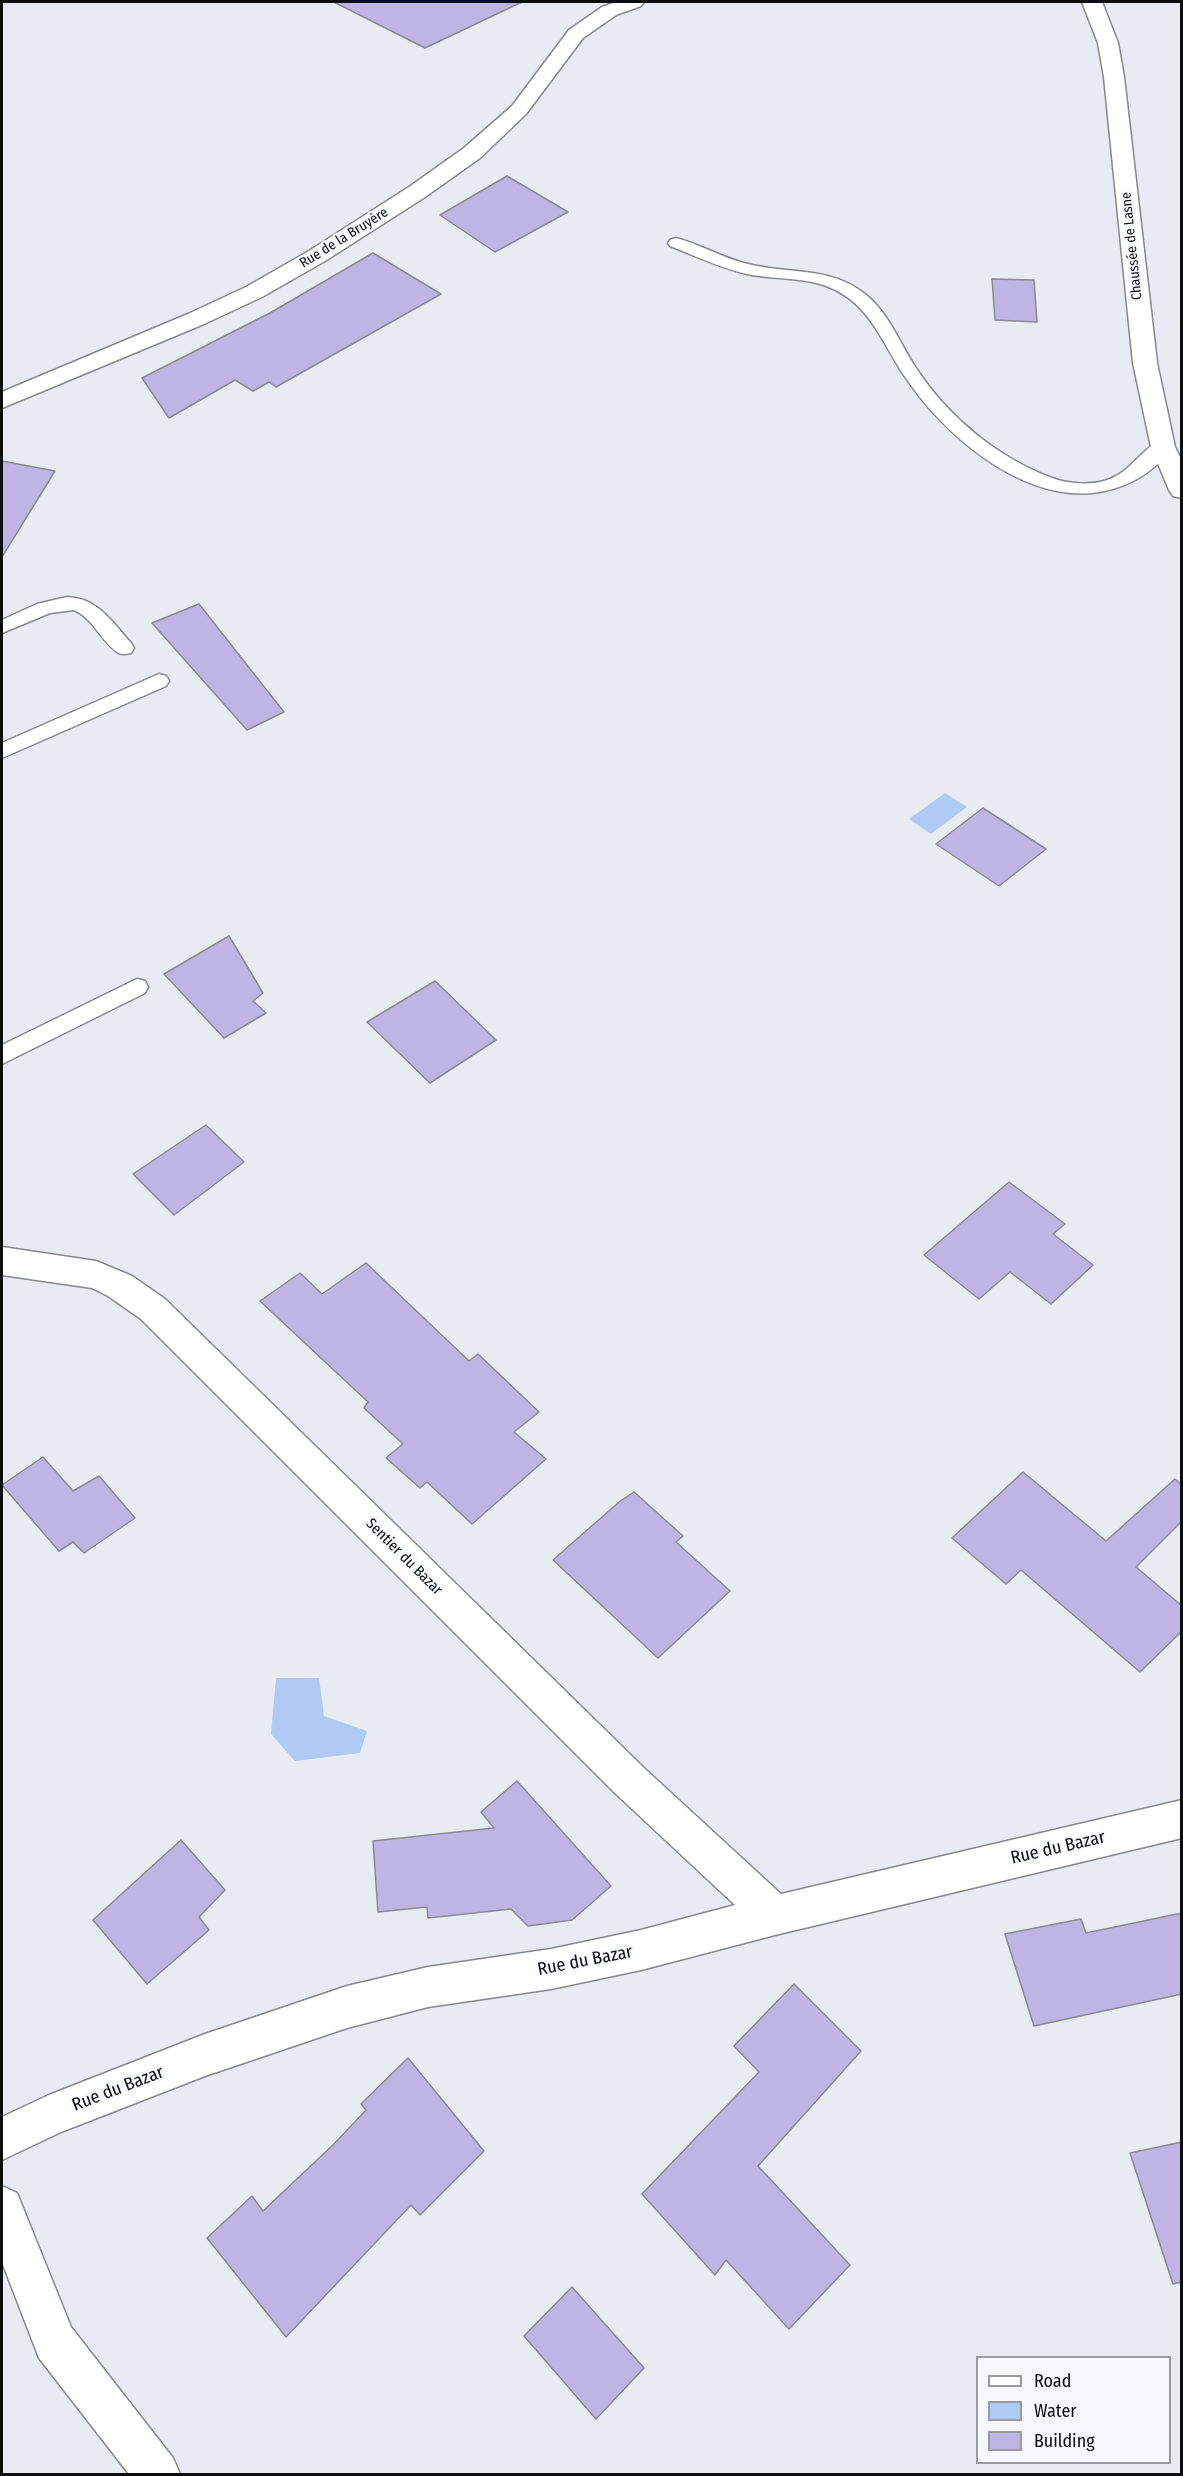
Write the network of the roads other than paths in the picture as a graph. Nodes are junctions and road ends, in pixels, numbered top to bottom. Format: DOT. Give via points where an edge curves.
graph roads {
  1 [pos="634,2"];
  2 [pos="1092,2"];
  3 [pos="676,243"];
  4 [pos="2,401"];
  5 [pos="1163,447"];
  6 [pos="1182,489"];
  7 [pos="2,627"];
  8 [pos="124,648"];
  9 [pos="159,681"];
  10 [pos="2,752"];
  11 [pos="137,987"];
  12 [pos="2,1055"];
  13 [pos="2,1261"];
  14 [pos="1182,1819"];
  15 [pos="775,1915"];
  16 [pos="2,2139"];
  17 [pos="2,2208"];
  18 [pos="157,2475"];
  1 -- 4 [label="street, Rue de la Bruyère" via="609,11 576,34 519,110 472,153 317,256 196,319"];
  2 -- 5 [label="street, Chaussée de Lasne" via="1108,44 1114,77 1145,363"];
  3 -- 5 [label="lane" via="727,264 817,277 849,290 869,306 906,367 938,406 972,439 1017,471 1078,489 1108,486 1136,472"];
  5 -- 6 [label="street, Chaussée de Lasne"];
  7 -- 8 [label="lane" via="44,609 75,603 85,607"];
  9 -- 10 [label="lane"];
  11 -- 12 [label="lane"];
  13 -- 15 [label="street, Sentier du Bazar" via="96,1275 153,1309 630,1781"];
  14 -- 15 [label="street, Rue du Bazar"];
  15 -- 16 [label="street, Rue du Bazar" via="551,1969 428,1987 347,2007 205,2055 49,2116"];
  17 -- 18 [label="street" via="55,2342"];
}
